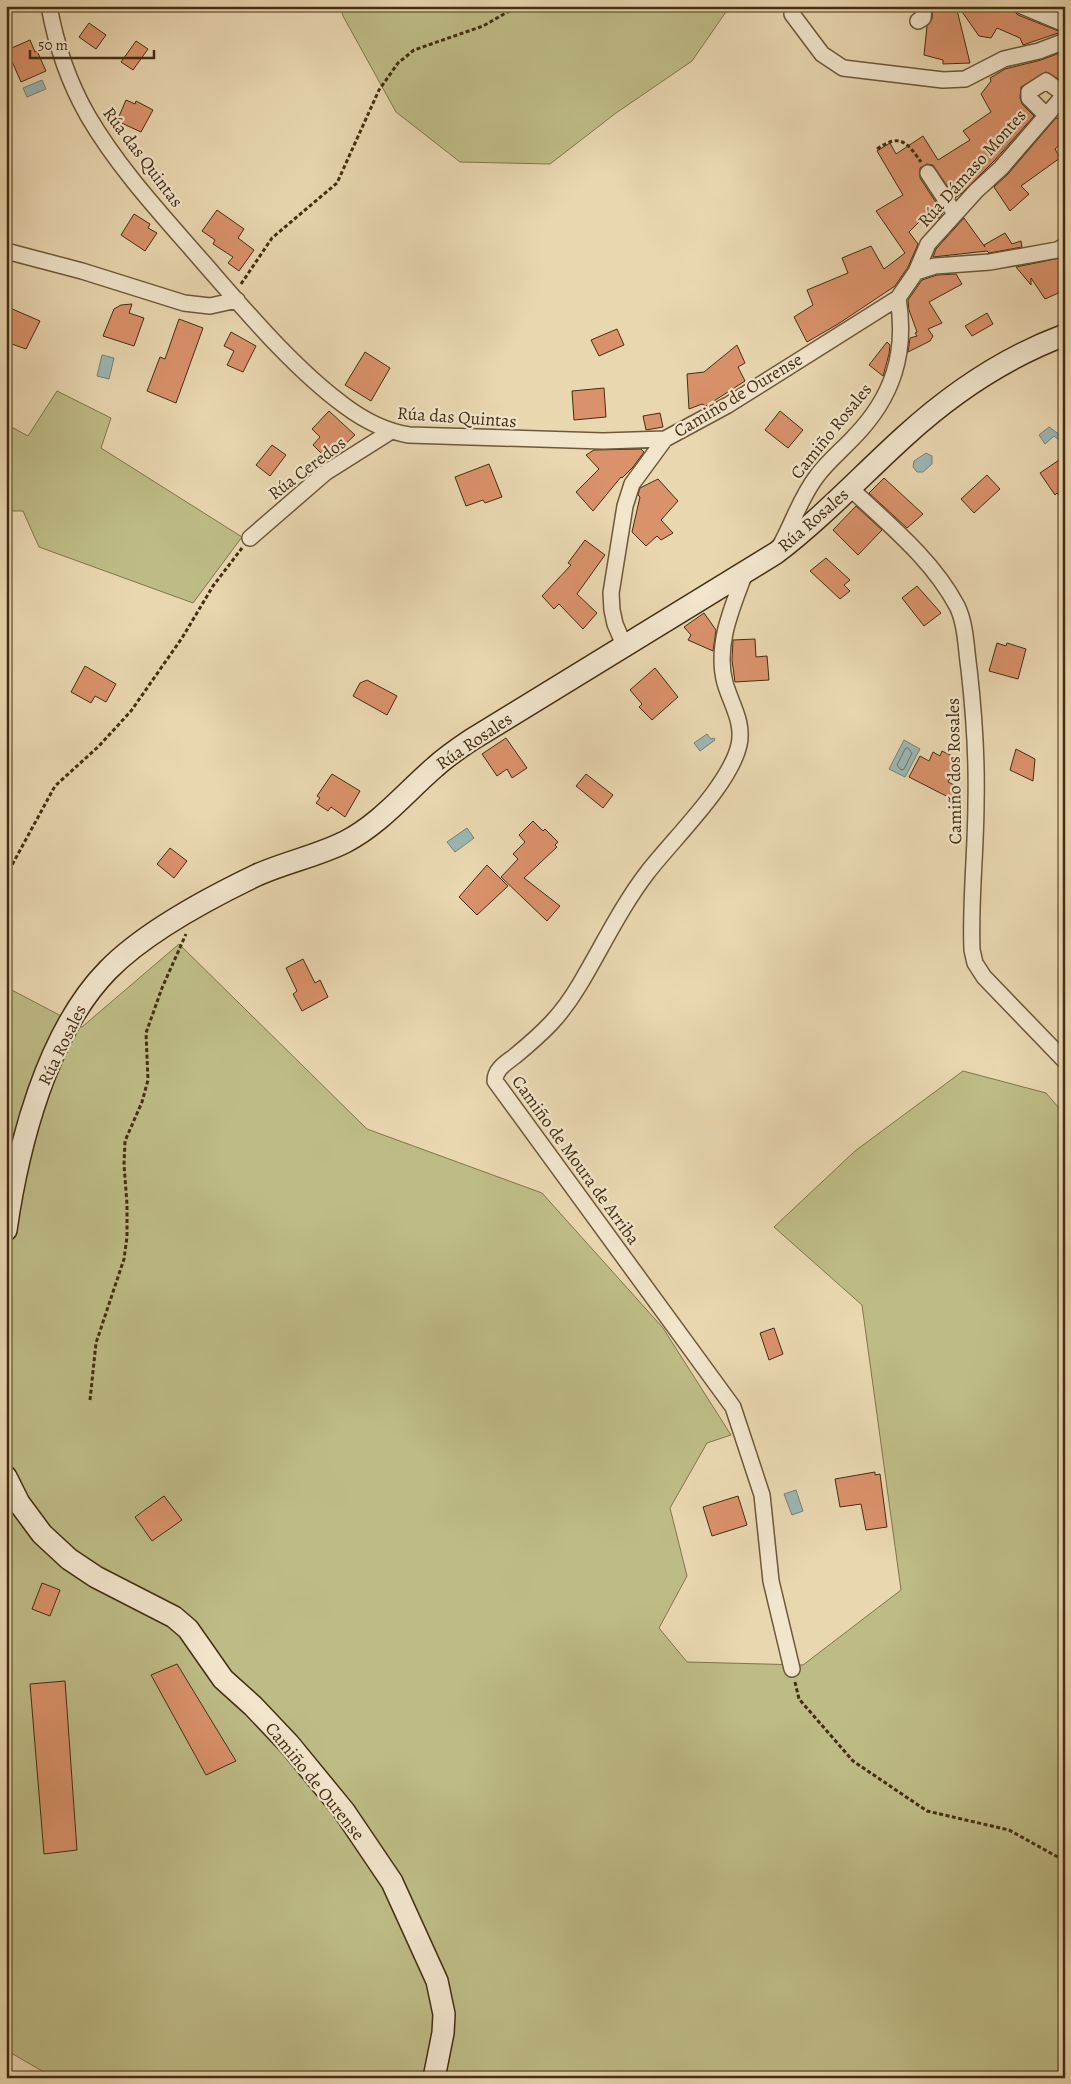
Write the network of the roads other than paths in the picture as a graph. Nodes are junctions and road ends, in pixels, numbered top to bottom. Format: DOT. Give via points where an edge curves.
graph roads {
  1 [pos="924,6"];
  2 [pos="1022,6"];
  3 [pos="50,12"];
  4 [pos="792,14"];
  5 [pos="918,21"];
  6 [pos="1065,24"];
  7 [pos="1065,41"];
  8 [pos="1064,94"];
  9 [pos="1046,114"];
  10 [pos="928,173"];
  11 [pos="955,214"];
  12 [pos="1065,246"];
  13 [pos="6,251"];
  14 [pos="916,272"];
  15 [pos="235,298"];
  16 [pos="898,298"];
  17 [pos="1065,335"];
  18 [pos="390,432"];
  19 [pos="665,439"];
  20 [pos="850,488"];
  21 [pos="250,538"];
  22 [pos="776,553"];
  23 [pos="745,573"];
  24 [pos="624,645"];
  25 [pos="1065,1061"];
  26 [pos="6,1230"];
  27 [pos="6,1477"];
  28 [pos="792,1669"];
  29 [pos="434,2078"];
  1 -- 5 [label="street" via="922,18"];
  2 -- 6 [label="street"];
  3 -- 15 [label="street, Rúa das Quintas" via="62,62 89,117 143,193"];
  4 -- 7 [label="street" via="822,54 843,68 943,80 965,79 1004,59"];
  8 -- 9 [label="street, Rúa Dámaso Montes"];
  8 -- 9 [label="street" via="1046,81 1029,92 1029,98"];
  9 -- 11 [label="street, Rúa Dámaso Montes" via="1001,168"];
  10 -- 11 [label="street"];
  11 -- 14 [label="street, Rúa Dámaso Montes" via="928,244"];
  12 -- 14 [label="street" via="990,262 935,266"];
  13 -- 15 [label="street" via="184,303 210,306"];
  14 -- 16 [label="street, Rúa Dámaso Montes"];
  15 -- 18 [label="street, Rúa das Quintas" via="320,386 345,406"];
  16 -- 19 [label="street, Camiño de Ourense" via="728,405"];
  16 -- 22 [label="street, Camiño Rosales" via="900,338 897,364 888,390 866,424 817,476 794,513"];
  17 -- 20 [label="street, Rúa Rosales" via="1000,367 954,396 906,435"];
  18 -- 19 [label="street, Rúa das Quintas" via="409,436 501,439"];
  18 -- 21 [label="street, Rúa Ceredos" via="325,474"];
  19 -- 24 [label="street, Camiño de Ourense" via="632,484 625,506 612,593 615,624"];
  20 -- 22 [label="street, Rúa Rosales" via="806,531"];
  20 -- 25 [label="street, Camiño dos Rosales" via="914,549 958,608 965,634 976,762 972,950 975,963 984,977"];
  22 -- 23 [label="street, Rúa Rosales"];
  23 -- 24 [label="street, Rúa Rosales"];
  23 -- 28 [label="street, Camiño de Moura de Arriba" via="723,639 725,682 740,735 735,757 720,784 646,874 566,1008 546,1031 498,1070 495,1081 733,1407 762,1495 771,1581"];
  24 -- 26 [label="street, Rúa Rosales" via="471,740 436,765 373,824 346,842 260,874 191,910 108,970 84,999 45,1074 30,1120"];
  27 -- 29 [label="street, Camiño de Ourense" via="19,1503 42,1534 69,1559 96,1577 161,1609 188,1629 224,1679 289,1744 344,1811 392,1882 437,1981 444,2014"];
}
